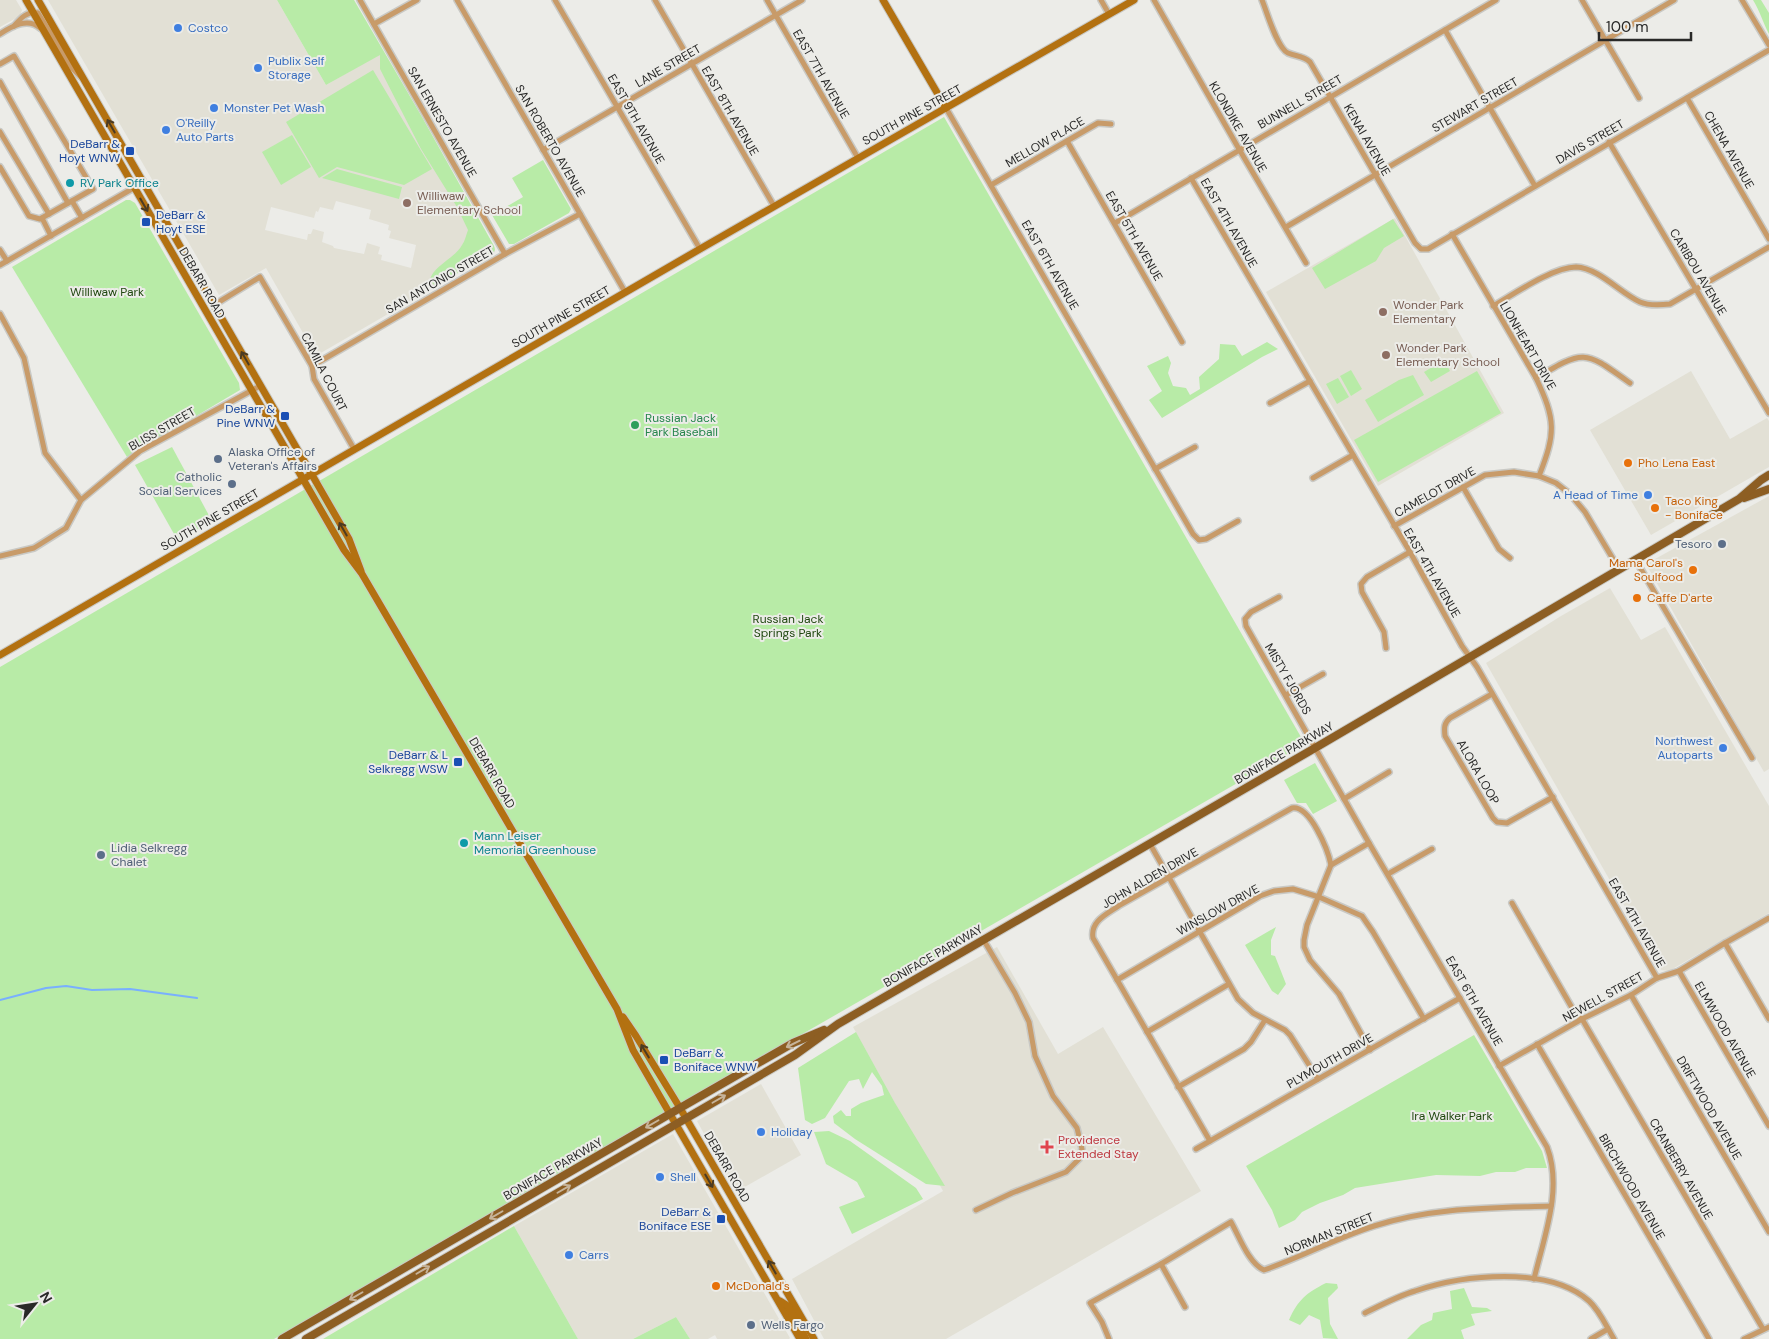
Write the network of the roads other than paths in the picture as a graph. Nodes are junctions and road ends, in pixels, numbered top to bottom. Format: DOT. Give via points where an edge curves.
graph roads {
  1 [pos="26,0"];
  2 [pos="38,0"];
  3 [pos="360,0"];
  4 [pos="417,0"];
  5 [pos="457,0"];
  6 [pos="555,0"];
  7 [pos="655,0"];
  8 [pos="767,0"];
  9 [pos="802,0"];
  10 [pos="883,0"];
  11 [pos="1101,0"];
  12 [pos="1134,0"];
  13 [pos="1154,0"];
  14 [pos="1262,0"];
  15 [pos="1496,0"];
  16 [pos="1582,0"];
  17 [pos="1674,0"];
  18 [pos="1742,0"];
  19 [pos="32,12"];
  20 [pos="1109,14"];
  21 [pos="776,16"];
  22 [pos="374,24"];
  23 [pos="14,26"];
  24 [pos="43,30"];
  25 [pos="1445,30"];
  26 [pos="0,34"];
  27 [pos="1605,40"];
  28 [pos="1769,45"];
  29 [pos="1769,50"];
  30 [pos="0,64"];
  31 [pos="691,64"];
  32 [pos="85,81"];
  33 [pos="0,82"];
  34 [pos="1330,97"];
  35 [pos="1640,98"];
  36 [pos="1687,98"];
  37 [pos="617,107"];
  38 [pos="1491,107"];
  39 [pos="946,108"];
  40 [pos="1111,124"];
  41 [pos="0,132"];
  42 [pos="1067,141"];
  43 [pos="1609,142"];
  44 [pos="1239,149"];
  45 [pos="544,150"];
  46 [pos="858,158"];
  47 [pos="0,166"];
  48 [pos="1376,174"];
  49 [pos="1191,178"];
  50 [pos="144,182"];
  51 [pos="991,185"];
  52 [pos="1535,186"];
  53 [pos="134,187"];
  54 [pos="70,202"];
  55 [pos="774,206"];
  56 [pos="49,214"];
  57 [pos="580,214"];
  58 [pos="42,218"];
  59 [pos="82,218"];
  60 [pos="1115,223"];
  61 [pos="1286,227"];
  62 [pos="1452,234"];
  63 [pos="51,236"];
  64 [pos="1769,239"];
  65 [pos="1769,246"];
  66 [pos="700,249"];
  67 [pos="1421,249"];
  68 [pos="0,250"];
  69 [pos="506,254"];
  70 [pos="7,261"];
  71 [pos="1306,263"];
  72 [pos="0,265"];
  73 [pos="1696,290"];
  74 [pos="625,292"];
  75 [pos="214,305"];
  76 [pos="1493,306"];
  77 [pos="0,314"];
  78 [pos="1182,342"];
  79 [pos="312,366"];
  80 [pos="1536,378"];
  81 [pos="1310,381"];
  82 [pos="1630,383"];
  83 [pos="260,386"];
  84 [pos="251,391"];
  85 [pos="1270,403"];
  86 [pos="1769,413"];
  87 [pos="1195,447"];
  88 [pos="354,450"];
  89 [pos="1353,455"];
  90 [pos="1156,469"];
  91 [pos="311,474"];
  92 [pos="1769,475"];
  93 [pos="1539,476"];
  94 [pos="1312,478"];
  95 [pos="302,480"];
  96 [pos="1463,487"];
  97 [pos="1769,488"];
  98 [pos="1739,499"];
  99 [pos="81,500"];
  100 [pos="1238,521"];
  101 [pos="1394,526"];
  102 [pos="1410,552"];
  103 [pos="1,558"];
  104 [pos="1510,558"];
  105 [pos="1635,559"];
  106 [pos="1619,569"];
  107 [pos="362,574"];
  108 [pos="1279,597"];
  109 [pos="1386,648"];
  110 [pos="0,655"];
  111 [pos="1469,657"];
  112 [pos="1323,674"];
  113 [pos="1492,694"];
  114 [pos="1286,695"];
  115 [pos="1315,748"];
  116 [pos="1752,758"];
  117 [pos="1389,772"];
  118 [pos="1553,797"];
  119 [pos="1344,799"];
  120 [pos="1369,843"];
  121 [pos="1150,844"];
  122 [pos="1432,849"];
  123 [pos="1330,865"];
  124 [pos="1388,874"];
  125 [pos="1169,878"];
  126 [pos="1319,897"];
  127 [pos="1512,903"];
  128 [pos="1769,918"];
  129 [pos="1200,931"];
  130 [pos="983,939"];
  131 [pos="1725,942"];
  132 [pos="1679,971"];
  133 [pos="1657,978"];
  134 [pos="1117,980"];
  135 [pos="1229,984"];
  136 [pos="1631,995"];
  137 [pos="1460,998"];
  138 [pos="617,1009"];
  139 [pos="1424,1019"];
  140 [pos="1582,1019"];
  141 [pos="1769,1019"];
  142 [pos="1265,1020"];
  143 [pos="838,1024"];
  144 [pos="1147,1032"];
  145 [pos="1537,1044"];
  146 [pos="1370,1050"];
  147 [pos="1500,1066"];
  148 [pos="1318,1079"];
  149 [pos="1178,1087"];
  150 [pos="680,1108"];
  151 [pos="670,1113"];
  152 [pos="686,1118"];
  153 [pos="676,1123"];
  154 [pos="1769,1126"];
  155 [pos="1210,1141"];
  156 [pos="1196,1149"];
  157 [pos="1551,1206"];
  158 [pos="976,1210"];
  159 [pos="1769,1232"];
  160 [pos="1161,1264"];
  161 [pos="1534,1279"];
  162 [pos="777,1299"];
  163 [pos="1185,1307"];
  164 [pos="1365,1313"];
  165 [pos="1769,1327"];
  166 [pos="1608,1329"];
  167 [pos="1763,1329"];
  168 [pos="282,1339"];
  169 [pos="306,1339"];
  170 [pos="800,1339"];
  171 [pos="806,1339"];
  172 [pos="814,1339"];
  173 [pos="1109,1339"];
  174 [pos="1592,1339"];
  175 [pos="1614,1339"];
  176 [pos="1709,1339"];
  177 [pos="1744,1339"];
  1 -- 19 [label="main road, DEBARR ROAD"];
  2 -- 32 [label="main road, DEBARR ROAD"];
  3 -- 22 [label="street, SAN ERNESTO AVENUE"];
  4 -- 22 [label="street"];
  5 -- 45 [label="street, SAN ROBERTO AVENUE"];
  6 -- 37 [label="street, EAST 9TH AVENUE"];
  7 -- 31 [label="street, EAST 8TH AVENUE"];
  8 -- 21 [label="street, EAST 7TH AVENUE"];
  9 -- 21 [label="street, LANE STREET"];
  10 -- 39 [label="main road, EAST 6TH AVENUE"];
  11 -- 20 [label="street"];
  12 -- 20 [label="main road, SOUTH PINE STREET"];
  13 -- 44 [label="street, KLONDIKE AVENUE"];
  14 -- 34 [label="street, KENAI AVENUE" via="1280,46 1287,53 1310,62"];
  15 -- 25 [label="street, BUNNELL STREET"];
  16 -- 27 [label="street"];
  17 -- 27 [label="street, STEWART STREET"];
  18 -- 28 [label="street"];
  19 -- 23 [label="street"];
  19 -- 24 [label="main road, DEBARR ROAD"];
  19 -- 32 [label="street" via="38,12 43,18 72,68"];
  20 -- 39 [label="main road, SOUTH PINE STREET"];
  21 -- 31 [label="street, LANE STREET"];
  21 -- 46 [label="street, EAST 7TH AVENUE"];
  22 -- 69 [label="street, SAN ERNESTO AVENUE"];
  23 -- 24 [label="street" via="30,22"];
  23 -- 26 [label="street"];
  24 -- 53 [label="main road, DEBARR ROAD"];
  25 -- 34 [label="street, BUNNELL STREET"];
  25 -- 38 [label="street"];
  27 -- 35 [label="street"];
  27 -- 38 [label="street, STEWART STREET"];
  29 -- 36 [label="street, DAVIS STREET"];
  30 -- 54 [label="street" via="14,56 93,189"];
  31 -- 37 [label="street, LANE STREET"];
  31 -- 55 [label="street, EAST 8TH AVENUE"];
  50 -- 32 [label="main road, DEBARR ROAD, one-way"];
  33 -- 54 [label="street"];
  34 -- 44 [label="street, BUNNELL STREET"];
  34 -- 48 [label="street, KENAI AVENUE"];
  36 -- 43 [label="street, DAVIS STREET"];
  36 -- 64 [label="street, CHENA AVENUE"];
  37 -- 45 [label="street, LANE STREET"];
  37 -- 66 [label="street, EAST 9TH AVENUE"];
  38 -- 48 [label="street, STEWART STREET"];
  38 -- 52 [label="street"];
  39 -- 46 [label="main road, SOUTH PINE STREET"];
  39 -- 51 [label="street, EAST 6TH AVENUE"];
  40 -- 42 [label="street, MELLOW PLACE" via="1098,123"];
  41 -- 56 [label="street"];
  42 -- 51 [label="street, MELLOW PLACE"];
  42 -- 60 [label="street, EAST 5TH AVENUE"];
  43 -- 52 [label="street, DAVIS STREET"];
  43 -- 73 [label="street, CARIBOU AVENUE"];
  44 -- 49 [label="street, BUNNELL STREET"];
  44 -- 61 [label="street, KLONDIKE AVENUE"];
  45 -- 57 [label="street, SAN ROBERTO AVENUE"];
  46 -- 55 [label="main road, SOUTH PINE STREET"];
  47 -- 58 [label="street" via="29,216"];
  48 -- 61 [label="street, STEWART STREET"];
  48 -- 67 [label="street, KENAI AVENUE"];
  49 -- 60 [label="street, BUNNELL STREET"];
  49 -- 81 [label="street, EAST 4TH AVENUE"];
  50 -- 53 [label="street"];
  50 -- 75 [label="main road, DEBARR ROAD"];
  51 -- 90 [label="street, EAST 6TH AVENUE"];
  52 -- 62 [label="street, DAVIS STREET"];
  53 -- 59 [label="street"];
  53 -- 84 [label="main road, DEBARR ROAD, one-way"];
  54 -- 56 [label="street"];
  54 -- 59 [label="street"];
  55 -- 66 [label="main road, SOUTH PINE STREET"];
  56 -- 58 [label="street"];
  57 -- 69 [label="street, SAN ANTONIO STREET"];
  57 -- 74 [label="street, SAN ROBERTO AVENUE"];
  58 -- 63 [label="street"];
  59 -- 63 [label="street"];
  60 -- 78 [label="street, EAST 5TH AVENUE"];
  61 -- 71 [label="street, KLONDIKE AVENUE"];
  62 -- 67 [label="street, DAVIS STREET" via="1428,249"];
  62 -- 76 [label="street, LIONHEART DRIVE"];
  63 -- 70 [label="street"];
  65 -- 73 [label="street"];
  66 -- 74 [label="main road, SOUTH PINE STREET"];
  68 -- 70 [label="street"];
  69 -- 79 [label="street, SAN ANTONIO STREET"];
  70 -- 72 [label="street"];
  73 -- 76 [label="street" via="1670,304 1648,304 1577,267 1546,276"];
  73 -- 86 [label="street, CARIBOU AVENUE"];
  74 -- 88 [label="main road, SOUTH PINE STREET"];
  75 -- 79 [label="street, CAMILA COURT" via="260,277"];
  83 -- 75 [label="main road, DEBARR ROAD, one-way"];
  76 -- 80 [label="street, LIONHEART DRIVE"];
  77 -- 99 [label="street" via="24,358 45,453"];
  79 -- 88 [label="street, CAMILA COURT" via="314,379"];
  80 -- 82 [label="street" via="1568,359 1582,356 1602,363"];
  80 -- 93 [label="street, LIONHEART DRIVE" via="1547,400 1552,433"];
  81 -- 85 [label="street"];
  81 -- 89 [label="street, EAST 4TH AVENUE"];
  83 -- 84 [label="street, BLISS STREET"];
  83 -- 91 [label="main road, DEBARR ROAD"];
  84 -- 95 [label="main road, DEBARR ROAD"];
  84 -- 99 [label="street, BLISS STREET" via="140,451"];
  87 -- 90 [label="street"];
  88 -- 91 [label="main road, SOUTH PINE STREET"];
  89 -- 94 [label="street"];
  89 -- 101 [label="street, EAST 4TH AVENUE"];
  90 -- 100 [label="street, EAST 6TH AVENUE" via="1199,540"];
  91 -- 95 [label="main road, SOUTH PINE STREET"];
  107 -- 91 [label="main road, DEBARR ROAD, one-way" via="351,544"];
  92 -- 98 [label="main road, BONIFACE PARKWAY"];
  93 -- 96 [label="street, CAMELOT DRIVE" via="1514,472 1485,475"];
  93 -- 106 [label="street, CAMELOT DRIVE" via="1570,494 1585,512"];
  95 -- 107 [label="main road, DEBARR ROAD" via="348,558"];
  95 -- 110 [label="main road, SOUTH PINE STREET"];
  96 -- 101 [label="street, CAMELOT DRIVE"];
  96 -- 104 [label="street" via="1499,549"];
  97 -- 98 [label="main road, BONIFACE PARKWAY"];
  98 -- 105 [label="main road, BONIFACE PARKWAY"];
  99 -- 103 [label="street" via="66,528 34,548"];
  101 -- 102 [label="street, EAST 4TH AVENUE"];
  102 -- 109 [label="street" via="1367,577 1361,584 1362,592 1384,632"];
  102 -- 111 [label="street, EAST 4TH AVENUE"];
  105 -- 106 [label="main road, BONIFACE PARKWAY"];
  105 -- 116 [label="street"];
  106 -- 111 [label="main road, BONIFACE PARKWAY"];
  107 -- 138 [label="main road, DEBARR ROAD"];
  108 -- 114 [label="street, MISTY FJORDS" via="1251,612 1245,619"];
  111 -- 113 [label="street, EAST 4TH AVENUE"];
  111 -- 115 [label="main road, BONIFACE PARKWAY"];
  112 -- 114 [label="street"];
  113 -- 118 [label="street, EAST 4TH AVENUE"];
  113 -- 118 [label="street, ALORA LOOP" via="1450,718 1444,728 1445,736 1492,818 1507,823"];
  114 -- 115 [label="street, MISTY FJORDS"];
  115 -- 119 [label="street, EAST 6TH AVENUE"];
  115 -- 121 [label="main road, BONIFACE PARKWAY"];
  117 -- 119 [label="street"];
  118 -- 133 [label="street, EAST 4TH AVENUE"];
  119 -- 120 [label="street, EAST 6TH AVENUE"];
  120 -- 123 [label="street"];
  120 -- 124 [label="street, EAST 6TH AVENUE"];
  121 -- 125 [label="street"];
  121 -- 130 [label="main road, BONIFACE PARKWAY"];
  122 -- 124 [label="street"];
  123 -- 125 [label="street, JOHN ALDEN DRIVE" via="1318,833 1305,812 1296,807"];
  123 -- 126 [label="street"];
  124 -- 137 [label="street, EAST 6TH AVENUE"];
  125 -- 129 [label="street"];
  125 -- 134 [label="street, JOHN ALDEN DRIVE" via="1094,925 1092,938"];
  126 -- 129 [label="street, WINSLOW DRIVE" via="1293,889 1274,891"];
  126 -- 139 [label="street, WINSLOW DRIVE" via="1362,916"];
  126 -- 146 [label="street" via="1307,925 1304,947 1310,960 1339,994"];
  127 -- 140 [label="street, CRANBERRY AVENUE" via="1575,1013"];
  128 -- 131 [label="street, NEWELL STREET"];
  129 -- 134 [label="street, WINSLOW DRIVE"];
  129 -- 135 [label="street"];
  130 -- 143 [label="main road, BONIFACE PARKWAY"];
  130 -- 158 [label="street" via="1029,1022 1034,1056 1052,1096 1077,1128 1082,1149 1079,1158 1066,1172"];
  131 -- 132 [label="street, NEWELL STREET"];
  131 -- 141 [label="street"];
  132 -- 133 [label="street, NEWELL STREET"];
  132 -- 154 [label="street, ELMWOOD AVENUE"];
  133 -- 136 [label="street, NEWELL STREET"];
  134 -- 144 [label="street, JOHN ALDEN DRIVE"];
  135 -- 142 [label="street" via="1244,1005"];
  135 -- 144 [label="street"];
  136 -- 140 [label="street, NEWELL STREET"];
  136 -- 159 [label="street, DRIFTWOOD AVENUE"];
  137 -- 139 [label="street, PLYMOUTH DRIVE"];
  137 -- 147 [label="street, EAST 6TH AVENUE"];
  150 -- 138 [label="main road, DEBARR ROAD, one-way"];
  138 -- 151 [label="main road, DEBARR ROAD" via="633,1050"];
  139 -- 146 [label="street, PLYMOUTH DRIVE"];
  140 -- 145 [label="street, NEWELL STREET"];
  140 -- 167 [label="street, CRANBERRY AVENUE"];
  142 -- 148 [label="street" via="1290,1035"];
  142 -- 149 [label="street" via="1244,1049"];
  143 -- 150 [label="main road, BONIFACE PARKWAY, one-way" via="793,1044"];
  152 -- 143 [label="main road, BONIFACE PARKWAY, one-way" via="795,1054"];
  144 -- 149 [label="street, JOHN ALDEN DRIVE"];
  145 -- 147 [label="street, NEWELL STREET"];
  145 -- 176 [label="street, BIRCHWOOD AVENUE"];
  146 -- 148 [label="street, PLYMOUTH DRIVE"];
  147 -- 157 [label="street, EAST 6TH AVENUE" via="1547,1147 1554,1186"];
  148 -- 155 [label="street, PLYMOUTH DRIVE"];
  149 -- 155 [label="street, JOHN ALDEN DRIVE"];
  150 -- 151 [label="main road, BONIFACE PARKWAY"];
  150 -- 152 [label="main road, DEBARR ROAD"];
  151 -- 153 [label="main road, DEBARR ROAD"];
  151 -- 168 [label="main road, BONIFACE PARKWAY, one-way"];
  152 -- 153 [label="main road, BONIFACE PARKWAY"];
  172 -- 152 [label="main road, DEBARR ROAD, one-way"];
  153 -- 162 [label="main road, DEBARR ROAD, one-way"];
  169 -- 153 [label="main road, BONIFACE PARKWAY, one-way"];
  155 -- 156 [label="street, PLYMOUTH DRIVE"];
  157 -- 160 [label="street, NORMAN STREET" via="1470,1208 1401,1218 1348,1234 1264,1270 1252,1260 1231,1222"];
  157 -- 161 [label="street, EAST 6TH AVENUE"];
  160 -- 163 [label="street"];
  160 -- 173 [label="street" via="1090,1304"];
  161 -- 164 [label="street" via="1504,1276 1461,1279 1414,1291"];
  161 -- 166 [label="street" via="1567,1286 1578,1293 1598,1310"];
  162 -- 170 [label="main road, DEBARR ROAD"];
  162 -- 171 [label="main road" via="788,1306"];
  165 -- 167 [label="street"];
  166 -- 174 [label="street"];
  166 -- 175 [label="street"];
  167 -- 177 [label="street"];
}
